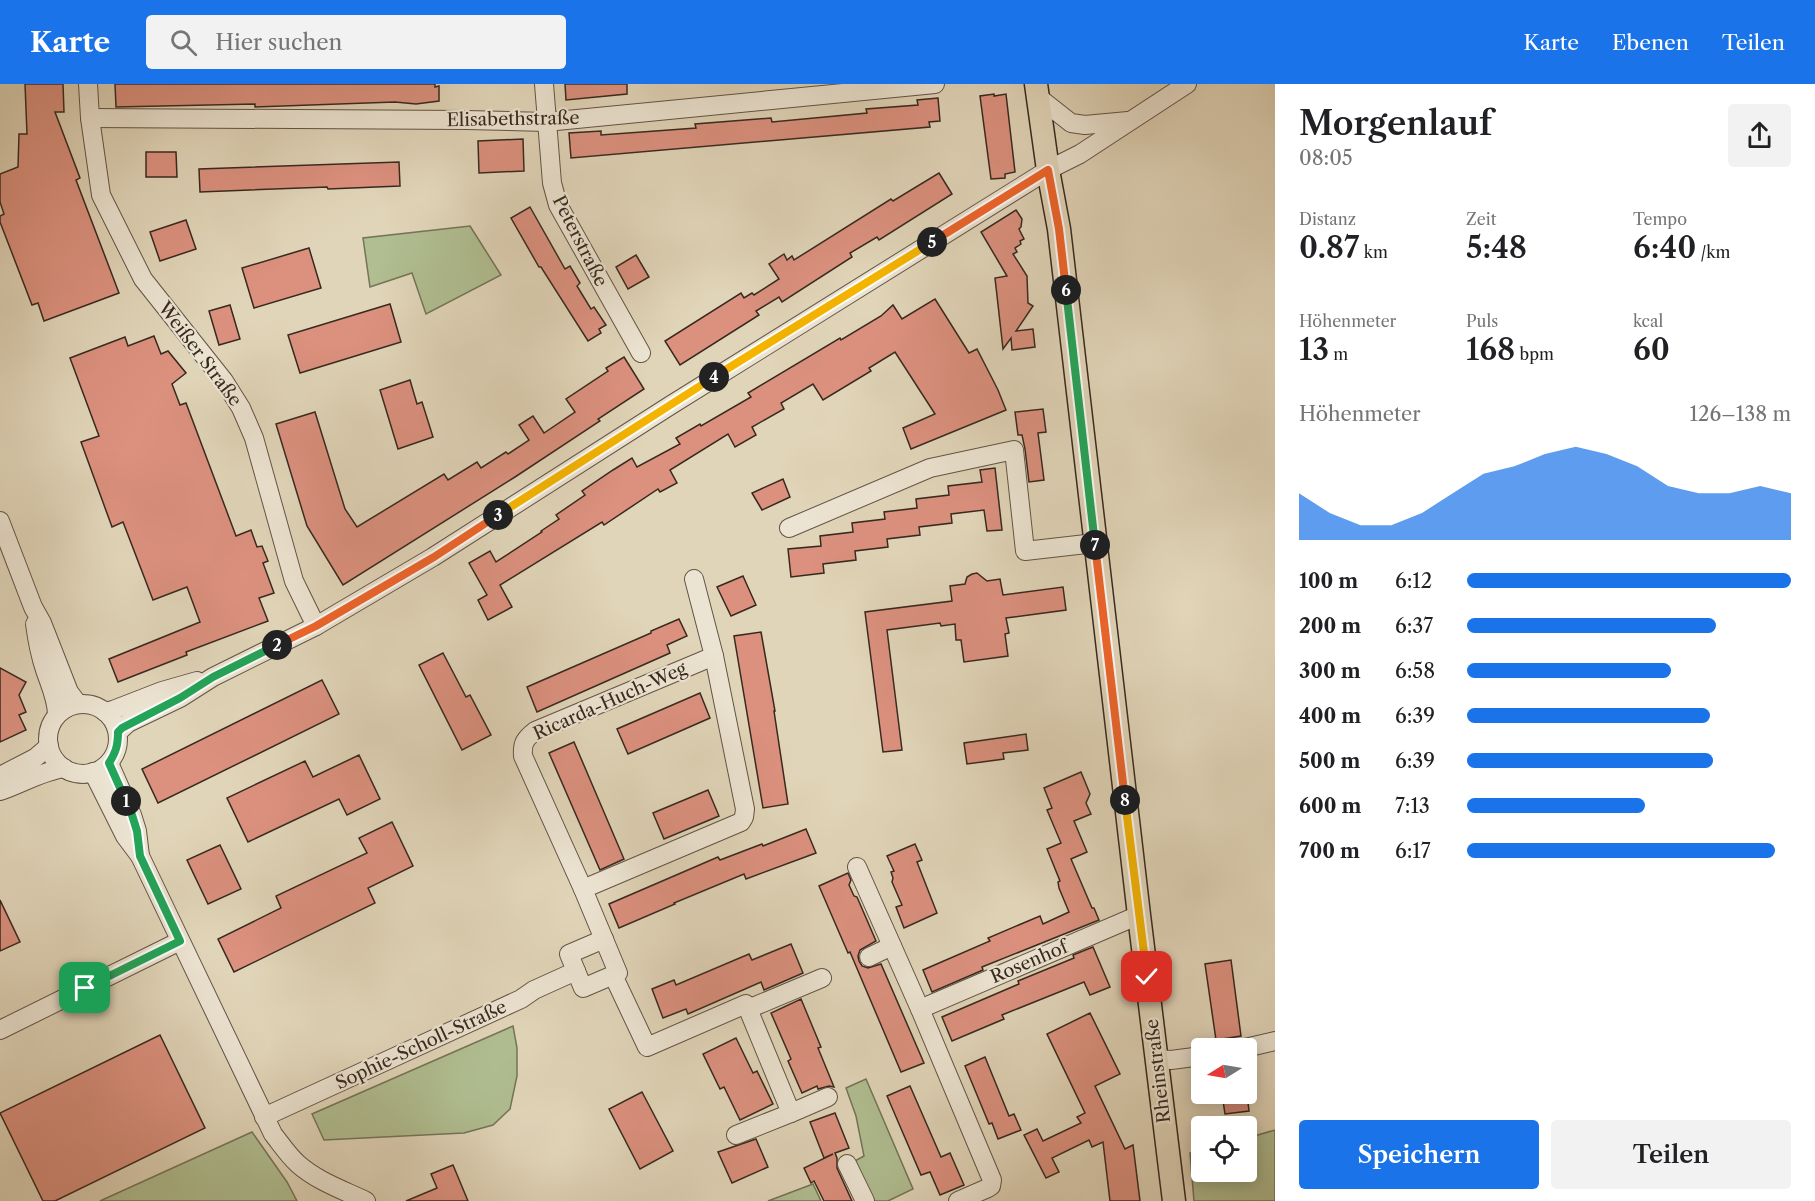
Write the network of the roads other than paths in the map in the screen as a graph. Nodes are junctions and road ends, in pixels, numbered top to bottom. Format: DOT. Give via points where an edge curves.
graph roads {
  1 [pos="88,84"];
  2 [pos="544,84"];
  3 [pos="934,84"];
  4 [pos="1187,84"];
  5 [pos="1037,91"];
  6 [pos="90,118"];
  7 [pos="1130,121"];
  8 [pos="546,122"];
  9 [pos="1048,170"];
  10 [pos="641,353"];
  11 [pos="0,521"];
  12 [pos="789,528"];
  13 [pos="1095,543"];
  14 [pos="694,579"];
  15 [pos="33,607"];
  16 [pos="316,626"];
  17 [pos="714,656"];
  18 [pos="213,677"];
  19 [pos="78,704"];
  20 [pos="105,712"];
  21 [pos="57,715"];
  22 [pos="118,732"];
  23 [pos="49,746"];
  24 [pos="109,763"];
  25 [pos="64,768"];
  26 [pos="93,772"];
  27 [pos="0,776"];
  28 [pos="0,791"];
  29 [pos="140,856"];
  30 [pos="857,867"];
  31 [pos="583,889"];
  32 [pos="1138,915"];
  33 [pos="604,939"];
  34 [pos="180,941"];
  35 [pos="892,946"];
  36 [pos="868,957"];
  37 [pos="576,971"];
  38 [pos="613,975"];
  39 [pos="822,978"];
  40 [pos="748,1009"];
  41 [pos="920,1009"];
  42 [pos="0,1029"];
  43 [pos="1275,1041"];
  44 [pos="1257,1045"];
  45 [pos="1191,1057"];
  46 [pos="1157,1059"];
  47 [pos="828,1097"];
  48 [pos="791,1113"];
  49 [pos="264,1117"];
  50 [pos="736,1135"];
  51 [pos="847,1164"];
  52 [pos="366,1201"];
  53 [pos="865,1201"];
  54 [pos="958,1201"];
  55 [pos="1174,1201"];
  1 -- 6 [label="street, Weißer Straße"];
  2 -- 8 [label="street, Peterstraße"];
  3 -- 8 [label="street, Elisabethstraße"];
  4 -- 7 [label="street"];
  5 -- 7 [label="street" via="1071,123"];
  5 -- 9 [label="main road, Rheinstraße"];
  6 -- 8 [label="street, Elisabethstraße"];
  6 -- 16 [label="street, Weißer Straße" via="101,195 143,279 241,408 254,438 294,581"];
  7 -- 9 [label="street"];
  8 -- 10 [label="street, Peterstraße" via="558,206"];
  9 -- 13 [label="main road, Rheinstraße" via="1059,229"];
  9 -- 16 [label="street" via="434,557"];
  11 -- 15 [label="street"];
  12 -- 13 [label="street" via="930,468 1014,450 1025,551"];
  13 -- 32 [label="main road, Rheinstraße"];
  14 -- 17 [label="street"];
  15 -- 19 [label="street" via="69,692"];
  15 -- 21 [label="street" via="37,642"];
  16 -- 18 [label="street"];
  17 -- 31 [label="street" via="744,817 741,822"];
  17 -- 31 [label="street, Ricarda-Huch-Weg" via="526,738 523,756"];
  18 -- 20 [label="street"];
  18 -- 22 [label="street"];
  19 -- 20 [label="street" via="89,704"];
  19 -- 21 [label="street"];
  20 -- 22 [label="street"];
  21 -- 23 [label="street" via="50,727"];
  22 -- 24 [label="street" via="115,754"];
  23 -- 25 [label="street"];
  23 -- 27 [label="street" via="36,758"];
  24 -- 26 [label="street"];
  24 -- 29 [label="street" via="132,815"];
  25 -- 26 [label="street" via="82,774"];
  25 -- 28 [label="street"];
  26 -- 29 [label="street" via="125,836"];
  29 -- 34 [label="street"];
  30 -- 35 [label="street"];
  31 -- 33 [label="street, Ricarda-Huch-Weg"];
  32 -- 41 [label="street, Rosenhof"];
  32 -- 46 [label="main road, Rheinstraße"];
  33 -- 37 [label="street" via="569,954"];
  33 -- 38 [label="street" via="618,973"];
  34 -- 42 [label="street"];
  34 -- 49 [label="street"];
  35 -- 36 [label="street"];
  35 -- 41 [label="street"];
  37 -- 38 [label="street" via="583,988"];
  37 -- 49 [label="street, Sophie-Scholl-Straße"];
  38 -- 40 [label="street" via="647,1047 746,1004"];
  39 -- 40 [label="street"];
  40 -- 48 [label="street"];
  41 -- 54 [label="street" via="992,1180 988,1188"];
  43 -- 44 [label="street"];
  45 -- 46 [label="street"];
  46 -- 55 [label="main road, Rheinstraße"];
  47 -- 48 [label="street"];
  48 -- 50 [label="street"];
  49 -- 52 [label="street" via="299,1166"];
  51 -- 53 [label="street"];
}
